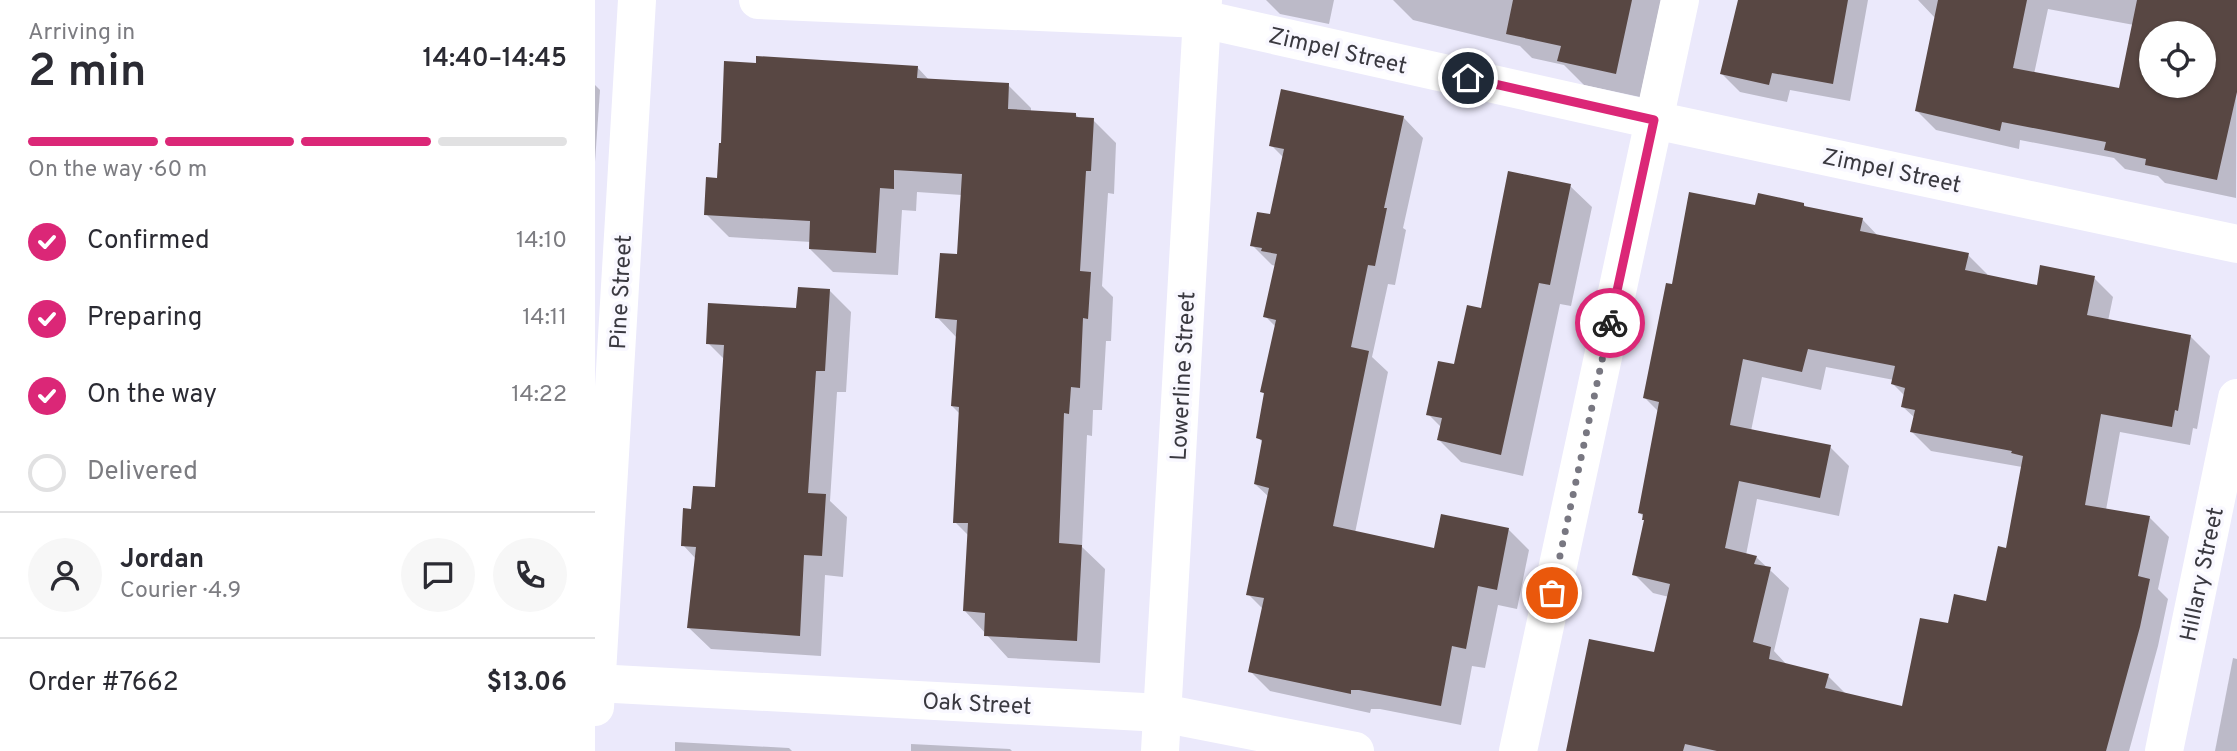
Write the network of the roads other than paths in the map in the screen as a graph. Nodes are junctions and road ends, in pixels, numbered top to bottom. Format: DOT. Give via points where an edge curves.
graph roads {
  1 [pos="637,0"];
  2 [pos="758,0"];
  3 [pos="1680,0"];
  4 [pos="1203,10"];
  5 [pos="1654,120"];
  6 [pos="2237,244"];
  7 [pos="2237,398"];
  8 [pos="596,692"];
  9 [pos="1162,713"];
  10 [pos="1160,751"];
  11 [pos="1355,751"];
  12 [pos="1518,751"];
  13 [pos="2164,751"];
  1 -- 8 [label="street, Pine Street"];
  2 -- 4 [label="street, Zimpel Street"];
  3 -- 5 [label="street"];
  4 -- 5 [label="street, Zimpel Street"];
  4 -- 9 [label="street, Lowerline Street"];
  5 -- 6 [label="street, Zimpel Street"];
  5 -- 12 [label="street"];
  7 -- 13 [label="street, Hillary Street"];
  8 -- 9 [label="street, Oak Street"];
  9 -- 10 [label="street, Lowerline Street"];
  9 -- 11 [label="street, Oak Street"];
}
